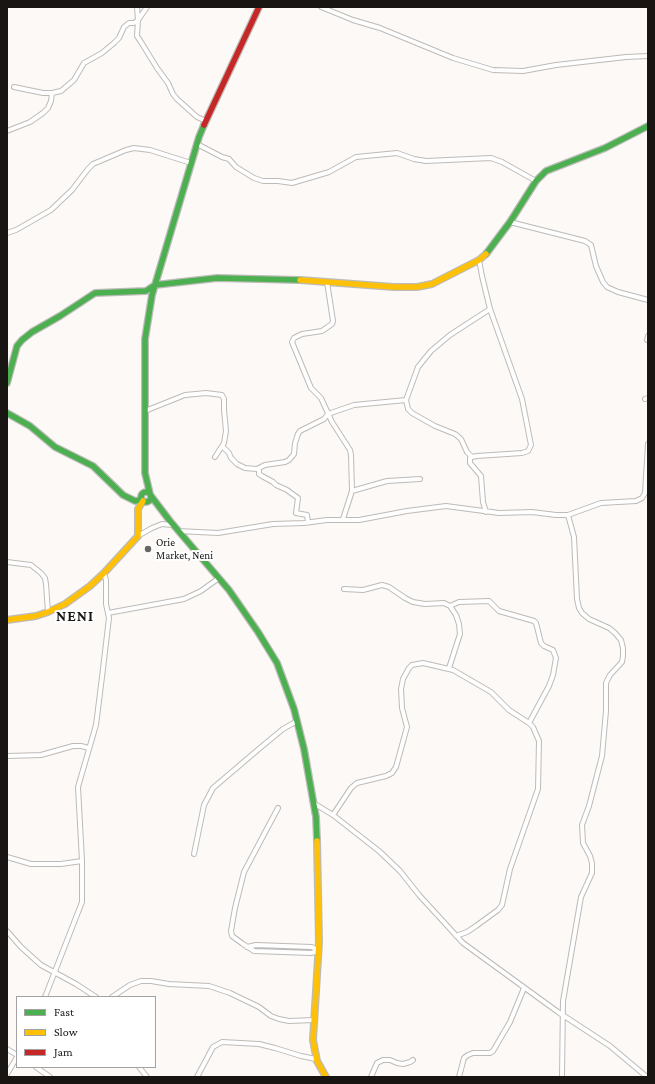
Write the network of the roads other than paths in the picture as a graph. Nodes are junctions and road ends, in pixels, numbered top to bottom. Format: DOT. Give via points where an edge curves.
graph roads {
  1 [pos="136,7"];
  2 [pos="147,7"];
  3 [pos="260,7"];
  4 [pos="321,7"];
  5 [pos="138,20"];
  6 [pos="648,56"];
  7 [pos="14,87"];
  8 [pos="52,93"];
  9 [pos="206,121"];
  10 [pos="648,126"];
  11 [pos="7,131"];
  12 [pos="197,144"];
  13 [pos="191,163"];
  14 [pos="536,181"];
  15 [pos="510,222"];
  16 [pos="7,234"];
  17 [pos="479,260"];
  18 [pos="327,282"];
  19 [pos="155,285"];
  20 [pos="648,300"];
  21 [pos="490,309"];
  22 [pos="7,383"];
  23 [pos="406,400"];
  24 [pos="145,411"];
  25 [pos="7,413"];
  26 [pos="328,414"];
  27 [pos="648,444"];
  28 [pos="222,446"];
  29 [pos="472,456"];
  30 [pos="215,457"];
  31 [pos="258,468"];
  32 [pos="145,473"];
  33 [pos="420,479"];
  34 [pos="352,491"];
  35 [pos="150,495"];
  36 [pos="143,499"];
  37 [pos="158,507"];
  38 [pos="486,512"];
  39 [pos="568,515"];
  40 [pos="343,519"];
  41 [pos="308,522"];
  42 [pos="172,525"];
  43 [pos="178,531"];
  44 [pos="138,536"];
  45 [pos="7,562"];
  46 [pos="104,573"];
  47 [pos="219,578"];
  48 [pos="344,589"];
  49 [pos="450,606"];
  50 [pos="48,612"];
  51 [pos="108,613"];
  52 [pos="7,620"];
  53 [pos="449,668"];
  54 [pos="297,721"];
  55 [pos="529,723"];
  56 [pos="89,748"];
  57 [pos="7,756"];
  58 [pos="315,804"];
  59 [pos="278,808"];
  60 [pos="333,815"];
  61 [pos="194,854"];
  62 [pos="7,857"];
  63 [pos="82,861"];
  64 [pos="7,931"];
  65 [pos="456,936"];
  66 [pos="319,951"];
  67 [pos="55,973"];
  68 [pos="524,988"];
  69 [pos="45,996"];
  70 [pos="94,996"];
  71 [pos="114,996"];
  72 [pos="563,1015"];
  73 [pos="314,1020"];
  74 [pos="7,1049"];
  75 [pos="16,1055"];
  76 [pos="16,1058"];
  77 [pos="316,1059"];
  78 [pos="413,1060"];
  79 [pos="37,1068"];
  80 [pos="140,1068"];
  81 [pos="7,1074"];
  82 [pos="50,1077"];
  83 [pos="147,1077"];
  84 [pos="197,1077"];
  85 [pos="326,1077"];
  86 [pos="371,1077"];
  87 [pos="459,1077"];
  88 [pos="562,1077"];
  89 [pos="646,1077"];
  1 -- 5 [label="street"];
  2 -- 5 [label="street"];
  3 -- 9 [label="street"];
  4 -- 6 [label="street" via="453,58 493,70 523,71 556,65"];
  5 -- 8 [label="street" via="134,23 129,22 119,38 84,64 66,87"];
  5 -- 9 [label="street" via="137,36 168,82 173,94 185,108"];
  7 -- 8 [label="street"];
  8 -- 11 [label="street" via="48,108 43,113 30,122"];
  9 -- 12 [label="street"];
  10 -- 14 [label="street" via="605,148 554,167"];
  12 -- 13 [label="street"];
  12 -- 14 [label="street" via="229,159 236,167 254,178 267,181 292,183 329,172 356,157 397,153 426,161 491,158"];
  13 -- 16 [label="street" via="150,150 126,150 93,164 72,190 51,210"];
  13 -- 19 [label="street"];
  14 -- 15 [label="street"];
  15 -- 17 [label="street"];
  15 -- 20 [label="street" via="586,240 591,246 596,266 607,287"];
  17 -- 18 [label="street" via="432,284 417,287"];
  17 -- 21 [label="street"];
  18 -- 19 [label="street" via="228,278"];
  18 -- 26 [label="street" via="332,324 322,330 302,334 292,342 311,388 322,398"];
  19 -- 22 [label="street" via="146,291 95,293 32,332 17,346"];
  19 -- 24 [label="street" via="145,339"];
  21 -- 23 [label="street" via="450,335 431,351 418,367"];
  21 -- 29 [label="street" via="522,398 531,445 528,451 522,453"];
  23 -- 26 [label="street" via="354,405"];
  23 -- 29 [label="street" via="412,413 455,434"];
  24 -- 28 [label="street" via="185,395 222,395 226,432"];
  24 -- 32 [label="street"];
  25 -- 36 [label="street" via="30,426 55,447 93,466 123,495 135,501"];
  26 -- 31 [label="street" via="324,419 300,431 294,454 289,460"];
  26 -- 34 [label="street" via="350,450"];
  27 -- 39 [label="street" via="645,493 642,498 636,502 601,502"];
  28 -- 30 [label="street"];
  28 -- 31 [label="street" via="237,464 245,468"];
  29 -- 38 [label="street" via="470,463 481,476"];
  31 -- 41 [label="street" via="259,474 299,498 296,513 307,515"];
  32 -- 35 [label="street"];
  32 -- 36 [label="street"];
  33 -- 34 [label="street" via="387,481"];
  34 -- 40 [label="street"];
  35 -- 36 [label="street" via="147,493"];
  35 -- 36 [label="street" via="151,500"];
  35 -- 37 [label="street"];
  36 -- 37 [label="street"];
  36 -- 44 [label="street" via="138,509"];
  37 -- 42 [label="street"];
  38 -- 39 [label="street"];
  38 -- 40 [label="street" via="446,506 359,520"];
  39 -- 72 [label="street" via="574,537 579,608 589,619 615,633 621,640 623,656 622,662 606,683 602,756 582,830 583,843 592,863 592,873 581,897 563,1001"];
  40 -- 41 [label="street"];
  41 -- 43 [label="street" via="218,532"];
  42 -- 43 [label="street"];
  42 -- 44 [label="street" via="162,524"];
  43 -- 47 [label="street"];
  44 -- 46 [label="street"];
  45 -- 50 [label="street" via="31,565 41,572 45,578"];
  46 -- 50 [label="street" via="71,600"];
  46 -- 51 [label="street"];
  47 -- 51 [label="street" via="184,599"];
  47 -- 54 [label="street" via="230,590 277,663"];
  48 -- 49 [label="street" via="363,590 382,585 390,587 413,602"];
  49 -- 53 [label="street" via="456,615 460,634"];
  49 -- 55 [label="street" via="459,602 489,601 499,611 536,623 541,643 553,650 556,658 549,686"];
  50 -- 52 [label="street"];
  51 -- 56 [label="street" via="96,725"];
  53 -- 55 [label="street" via="492,692 510,710"];
  53 -- 60 [label="street" via="423,663 409,668 401,689 407,727 396,767 386,776 357,783"];
  54 -- 58 [label="street"];
  54 -- 61 [label="street" via="283,729 213,788 204,805"];
  55 -- 65 [label="street" via="539,741 539,783 510,869 502,905 481,923"];
  56 -- 57 [label="street" via="73,746 41,755"];
  56 -- 63 [label="street" via="78,787"];
  58 -- 60 [label="street"];
  58 -- 66 [label="street"];
  59 -- 66 [label="street" via="244,872 236,901 232,936 247,947 312,947"];
  60 -- 65 [label="street" via="400,871"];
  62 -- 63 [label="street" via="30,864"];
  63 -- 67 [label="street" via="82,902"];
  64 -- 67 [label="street" via="41,964"];
  65 -- 68 [label="street"];
  66 -- 73 [label="street"];
  67 -- 69 [label="street"];
  67 -- 70 [label="street"];
  68 -- 72 [label="street"];
  68 -- 87 [label="street" via="510,1022 493,1051 473,1053 464,1058"];
  71 -- 73 [label="street" via="130,985 151,981 209,986 230,993 279,1019"];
  72 -- 88 [label="street"];
  72 -- 89 [label="street" via="610,1046"];
  73 -- 77 [label="street" via="313,1040"];
  74 -- 75 [label="street"];
  76 -- 81 [label="street"];
  77 -- 84 [label="street" via="259,1044 222,1042 213,1047"];
  77 -- 85 [label="street"];
  78 -- 86 [label="street" via="402,1064 383,1060 377,1063"];
  79 -- 82 [label="street"];
  80 -- 83 [label="street"];
}
